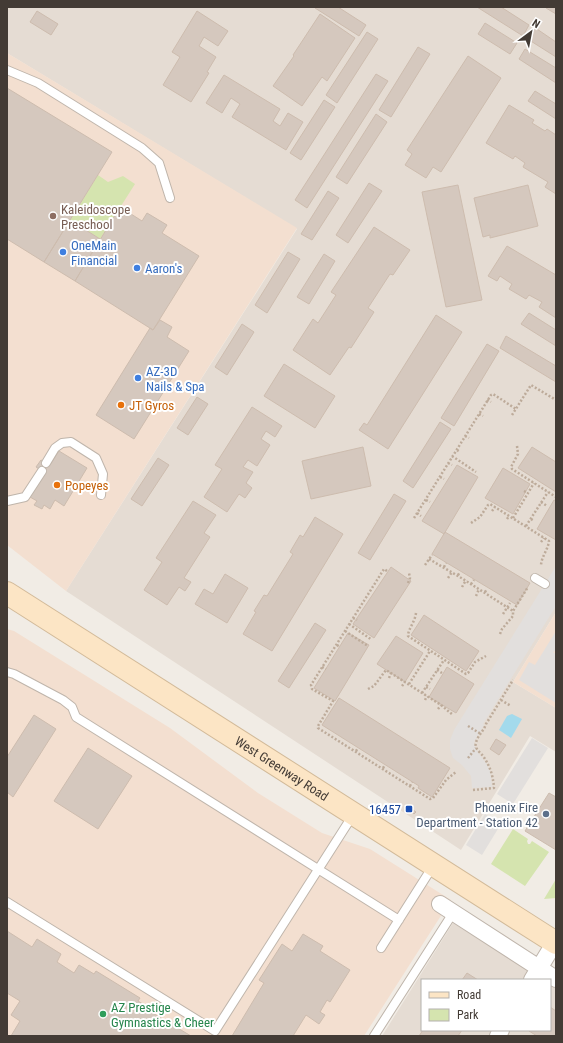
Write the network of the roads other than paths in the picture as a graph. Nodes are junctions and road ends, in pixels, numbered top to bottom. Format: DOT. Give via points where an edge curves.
graph roads {
  1 [pos="7,70"];
  2 [pos="170,198"];
  3 [pos="46,463"];
  4 [pos="42,471"];
  5 [pos="101,495"];
  6 [pos="7,501"];
  7 [pos="535,578"];
  8 [pos="545,584"];
  9 [pos="7,593"];
  10 [pos="7,672"];
  11 [pos="354,814"];
  12 [pos="434,864"];
  13 [pos="319,870"];
  14 [pos="7,902"];
  15 [pos="446,908"];
  16 [pos="399,920"];
  17 [pos="556,942"];
  18 [pos="381,948"];
  19 [pos="536,974"];
  20 [pos="556,979"];
  21 [pos="374,1036"];
  1 -- 2 [label="lane" via="38,83 142,148 159,163"];
  3 -- 5 [label="lane" via="55,448 62,443 72,442 96,458 103,474"];
  4 -- 6 [label="lane" via="25,497"];
  7 -- 8 [label="lane"];
  9 -- 11 [label="main road, West Greenway Road"];
  10 -- 13 [label="lane" via="62,700 72,707 76,717"];
  11 -- 12 [label="main road, West Greenway Road"];
  11 -- 13 [label="lane"];
  12 -- 16 [label="lane"];
  12 -- 17 [label="main road, West Greenway Road"];
  13 -- 14 [label="lane" via="215,1031"];
  13 -- 16 [label="lane"];
  15 -- 19 [label="street"];
  15 -- 21 [label="lane"];
  16 -- 18 [label="lane"];
  17 -- 19 [label="street"];
  19 -- 20 [label="street"];
}
